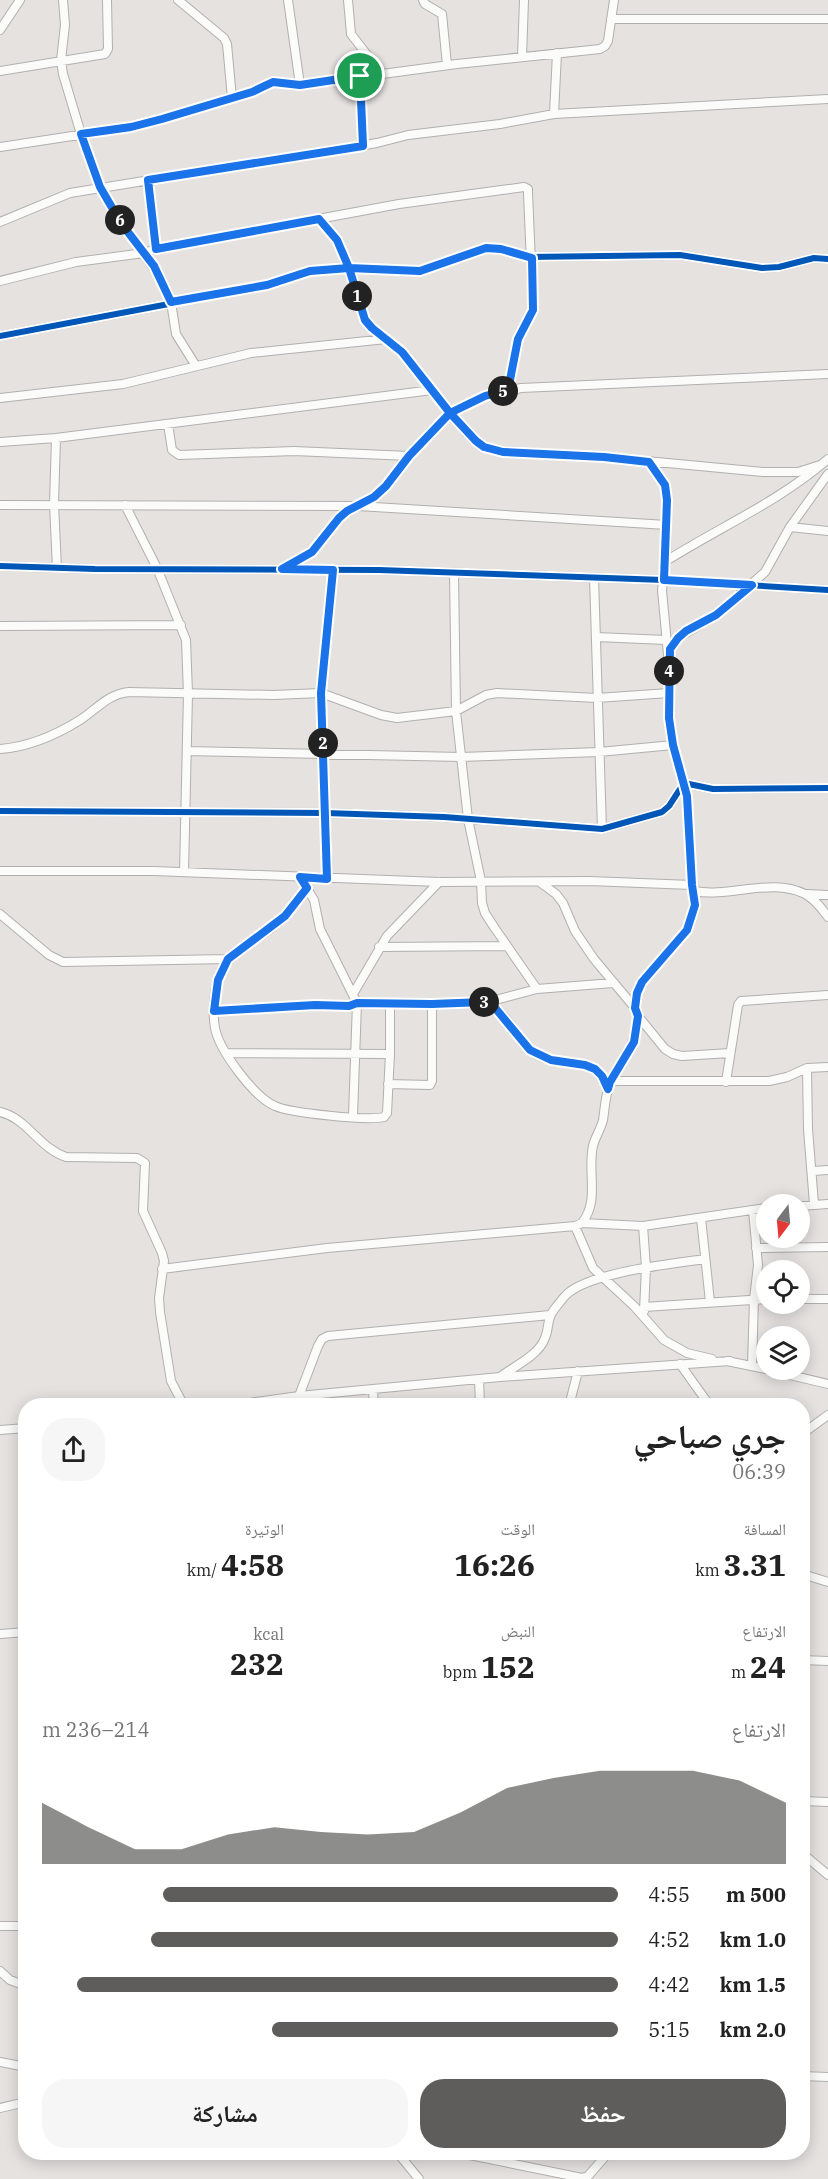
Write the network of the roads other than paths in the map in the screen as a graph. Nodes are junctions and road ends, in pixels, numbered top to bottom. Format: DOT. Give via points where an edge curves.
graph roads {
  1 [pos="20,0"];
  2 [pos="63,0"];
  3 [pos="107,0"];
  4 [pos="178,0"];
  5 [pos="288,0"];
  6 [pos="348,0"];
  7 [pos="423,0"];
  8 [pos="524,0"];
  9 [pos="614,0"];
  10 [pos="611,19"];
  11 [pos="828,19"];
  12 [pos="0,30"];
  13 [pos="557,53"];
  14 [pos="522,57"];
  15 [pos="61,60"];
  16 [pos="447,65"];
  17 [pos="0,71"];
  18 [pos="377,74"];
  19 [pos="360,76"];
  20 [pos="300,85"];
  21 [pos="232,98"];
  22 [pos="828,99"];
  23 [pos="554,114"];
  24 [pos="81,134"];
  25 [pos="363,146"];
  26 [pos="0,147"];
  27 [pos="148,180"];
  28 [pos="100,187"];
  29 [pos="319,219"];
  30 [pos="0,222"];
  31 [pos="156,249"];
  32 [pos="144,253"];
  33 [pos="532,258"];
  34 [pos="828,259"];
  35 [pos="349,268"];
  36 [pos="0,281"];
  37 [pos="171,302"];
  38 [pos="0,336"];
  39 [pos="386,339"];
  40 [pos="196,366"];
  41 [pos="828,374"];
  42 [pos="432,390"];
  43 [pos="508,390"];
  44 [pos="0,398"];
  45 [pos="450,413"];
  46 [pos="168,424"];
  47 [pos="56,438"];
  48 [pos="0,442"];
  49 [pos="409,456"];
  50 [pos="828,459"];
  51 [pos="649,462"];
  52 [pos="820,465"];
  53 [pos="828,474"];
  54 [pos="54,504"];
  55 [pos="0,505"];
  56 [pos="125,505"];
  57 [pos="358,506"];
  58 [pos="667,525"];
  59 [pos="790,527"];
  60 [pos="828,531"];
  61 [pos="666,561"];
  62 [pos="0,566"];
  63 [pos="57,568"];
  64 [pos="157,568"];
  65 [pos="282,569"];
  66 [pos="333,570"];
  67 [pos="454,573"];
  68 [pos="594,578"];
  69 [pos="664,580"];
  70 [pos="752,585"];
  71 [pos="828,590"];
  72 [pos="181,625"];
  73 [pos="0,626"];
  74 [pos="596,637"];
  75 [pos="666,640"];
  76 [pos="669,661"];
  77 [pos="321,693"];
  78 [pos="669,693"];
  79 [pos="188,694"];
  80 [pos="597,698"];
  81 [pos="456,711"];
  82 [pos="673,745"];
  83 [pos="0,749"];
  84 [pos="187,751"];
  85 [pos="599,752"];
  86 [pos="324,753"];
  87 [pos="461,757"];
  88 [pos="684,783"];
  89 [pos="828,788"];
  90 [pos="0,811"];
  91 [pos="186,812"];
  92 [pos="326,813"];
  93 [pos="468,819"];
  94 [pos="602,829"];
  95 [pos="0,871"];
  96 [pos="184,872"];
  97 [pos="300,877"];
  98 [pos="327,879"];
  99 [pos="481,881"];
  100 [pos="440,882"];
  101 [pos="541,883"];
  102 [pos="307,888"];
  103 [pos="693,888"];
  104 [pos="804,894"];
  105 [pos="828,895"];
  106 [pos="0,914"];
  107 [pos="828,917"];
  108 [pos="507,946"];
  109 [pos="379,947"];
  110 [pos="228,959"];
  111 [pos="613,983"];
  112 [pos="537,989"];
  113 [pos="352,994"];
  114 [pos="828,995"];
  115 [pos="484,1002"];
  116 [pos="357,1003"];
  117 [pos="390,1003"];
  118 [pos="432,1004"];
  119 [pos="214,1011"];
  120 [pos="636,1012"];
  121 [pos="227,1053"];
  122 [pos="730,1053"];
  123 [pos="356,1054"];
  124 [pos="390,1054"];
  125 [pos="828,1067"];
  126 [pos="807,1068"];
  127 [pos="726,1082"];
  128 [pos="388,1084"];
  129 [pos="609,1085"];
  130 [pos="0,1112"];
  131 [pos="354,1116"];
  132 [pos="828,1170"];
  133 [pos="813,1171"];
  134 [pos="814,1204"];
  135 [pos="828,1204"];
  136 [pos="810,1205"];
  137 [pos="753,1210"];
  138 [pos="756,1210"];
  139 [pos="701,1218"];
  140 [pos="578,1224"];
  141 [pos="643,1226"];
  142 [pos="810,1247"];
  143 [pos="828,1247"];
  144 [pos="756,1248"];
  145 [pos="705,1259"];
  146 [pos="646,1267"];
  147 [pos="162,1269"];
  148 [pos="603,1278"];
  149 [pos="754,1299"];
  150 [pos="810,1299"];
  151 [pos="828,1299"];
  152 [pos="710,1302"];
  153 [pos="644,1307"];
  154 [pos="550,1315"];
  155 [pos="643,1317"];
  156 [pos="730,1361"];
  157 [pos="680,1364"];
  158 [pos="752,1366"];
  159 [pos="756,1367"];
  160 [pos="578,1371"];
  161 [pos="500,1377"];
  162 [pos="479,1379"];
  163 [pos="810,1380"];
  164 [pos="828,1384"];
  165 [pos="373,1390"];
  166 [pos="299,1396"];
  167 [pos="180,1398"];
  168 [pos="285,1398"];
  169 [pos="374,1398"];
  170 [pos="480,1398"];
  171 [pos="571,1398"];
  172 [pos="704,1398"];
  173 [pos="828,1415"];
  174 [pos="810,1428"];
  175 [pos="18,1429"];
  176 [pos="0,1430"];
  177 [pos="810,1576"];
  178 [pos="828,1582"];
  179 [pos="18,1633"];
  180 [pos="0,1634"];
  181 [pos="810,1660"];
  182 [pos="828,1661"];
  183 [pos="810,1801"];
  184 [pos="828,1802"];
  185 [pos="810,1860"];
  186 [pos="828,1875"];
  187 [pos="0,1926"];
  188 [pos="18,1926"];
  189 [pos="0,1971"];
  190 [pos="18,1983"];
  191 [pos="0,2062"];
  192 [pos="18,2065"];
  193 [pos="810,2076"];
  194 [pos="828,2077"];
  195 [pos="18,2104"];
  196 [pos="1,2109"];
  197 [pos="404,2160"];
  198 [pos="494,2160"];
  199 [pos="602,2160"];
  200 [pos="419,2179"];
  1 -- 12 [label="street"];
  2 -- 15 [label="street"];
  3 -- 15 [label="street" via="105,54"];
  4 -- 21 [label="street" via="224,38"];
  5 -- 20 [label="street"];
  6 -- 18 [label="street" via="351,34"];
  7 -- 16 [label="street" via="442,14"];
  8 -- 14 [label="street"];
  9 -- 10 [label="street"];
  10 -- 11 [label="street"];
  10 -- 13 [label="street" via="605,46"];
  13 -- 14 [label="street"];
  13 -- 23 [label="street"];
  14 -- 16 [label="street"];
  15 -- 17 [label="street"];
  15 -- 24 [label="street"];
  16 -- 18 [label="street"];
  18 -- 19 [label="street"];
  19 -- 20 [label="street"];
  19 -- 25 [label="street"];
  20 -- 21 [label="street" via="273,82"];
  21 -- 24 [label="street" via="131,127"];
  22 -- 23 [label="street"];
  23 -- 25 [label="street" via="408,135"];
  24 -- 26 [label="street"];
  24 -- 28 [label="street"];
  25 -- 27 [label="street"];
  27 -- 28 [label="street"];
  27 -- 31 [label="street"];
  28 -- 30 [label="street" via="70,193"];
  28 -- 32 [label="street"];
  29 -- 31 [label="street"];
  29 -- 33 [label="street" via="524,187 528,189"];
  29 -- 35 [label="street" via="337,240"];
  31 -- 32 [label="street"];
  32 -- 36 [label="street" via="76,262"];
  32 -- 37 [label="street"];
  33 -- 34 [label="street" via="680,255 762,268"];
  33 -- 35 [label="street" via="486,248 420,271"];
  33 -- 43 [label="street" via="533,310 518,339"];
  35 -- 37 [label="street" via="301,272 267,285"];
  35 -- 39 [label="street" via="361,312"];
  37 -- 38 [label="street"];
  37 -- 40 [label="street" via="176,334"];
  39 -- 40 [label="street" via="251,353"];
  39 -- 42 [label="street" via="402,352"];
  40 -- 44 [label="street" via="123,384"];
  41 -- 43 [label="street"];
  42 -- 45 [label="street"];
  42 -- 46 [label="street"];
  43 -- 45 [label="street"];
  45 -- 49 [label="street"];
  45 -- 51 [label="street" via="484,447 503,452"];
  46 -- 47 [label="street"];
  46 -- 49 [label="street" via="172,450 179,455 294,451"];
  47 -- 48 [label="street"];
  47 -- 54 [label="street"];
  49 -- 57 [label="street" via="386,486"];
  50 -- 52 [label="street"];
  51 -- 52 [label="street" via="763,472 798,472"];
  51 -- 58 [label="street" via="665,485"];
  52 -- 61 [label="street" via="768,503"];
  53 -- 59 [label="street"];
  54 -- 55 [label="street"];
  54 -- 56 [label="street"];
  54 -- 63 [label="street"];
  56 -- 57 [label="street"];
  56 -- 64 [label="street"];
  57 -- 58 [label="street"];
  57 -- 65 [label="street" via="339,518 312,552"];
  58 -- 61 [label="street"];
  59 -- 60 [label="street"];
  59 -- 70 [label="street" via="765,572"];
  61 -- 69 [label="street"];
  62 -- 63 [label="street"];
  63 -- 64 [label="street"];
  64 -- 65 [label="street"];
  64 -- 72 [label="street"];
  65 -- 66 [label="street"];
  66 -- 67 [label="street"];
  66 -- 77 [label="street"];
  67 -- 68 [label="street"];
  67 -- 81 [label="street"];
  68 -- 69 [label="street"];
  68 -- 74 [label="street"];
  69 -- 70 [label="street"];
  69 -- 75 [label="street"];
  70 -- 71 [label="street"];
  70 -- 76 [label="street" via="716,615 678,638 670,649"];
  72 -- 73 [label="street"];
  72 -- 79 [label="street" via="186,640"];
  74 -- 75 [label="street"];
  74 -- 80 [label="street"];
  75 -- 76 [label="street"];
  76 -- 78 [label="street"];
  77 -- 79 [label="street"];
  77 -- 81 [label="street" via="397,718"];
  77 -- 86 [label="street"];
  78 -- 80 [label="street"];
  78 -- 82 [label="street"];
  79 -- 83 [label="street" via="118,693 64,729 26,746"];
  79 -- 84 [label="street"];
  80 -- 81 [label="street" via="497,693"];
  80 -- 85 [label="street"];
  81 -- 87 [label="street"];
  82 -- 85 [label="street"];
  82 -- 88 [label="street"];
  84 -- 86 [label="street"];
  84 -- 91 [label="street"];
  85 -- 87 [label="street"];
  85 -- 94 [label="street"];
  86 -- 87 [label="street"];
  86 -- 92 [label="street"];
  87 -- 93 [label="street"];
  88 -- 89 [label="street" via="713,789"];
  88 -- 94 [label="street" via="662,812"];
  88 -- 103 [label="street"];
  90 -- 91 [label="street"];
  91 -- 92 [label="street"];
  91 -- 96 [label="street"];
  92 -- 93 [label="street"];
  92 -- 98 [label="street"];
  93 -- 94 [label="street"];
  93 -- 99 [label="street"];
  95 -- 96 [label="street"];
  96 -- 97 [label="street"];
  97 -- 98 [label="street"];
  97 -- 102 [label="street"];
  98 -- 100 [label="street"];
  99 -- 100 [label="street"];
  99 -- 101 [label="street"];
  99 -- 108 [label="street" via="485,913"];
  100 -- 109 [label="street"];
  101 -- 103 [label="street" via="589,881"];
  101 -- 111 [label="street" via="563,903 575,931"];
  102 -- 110 [label="street" via="285,916"];
  102 -- 113 [label="street" via="317,909 320,929"];
  103 -- 104 [label="street" via="722,894 775,888"];
  103 -- 120 [label="street" via="695,905 687,930 642,982"];
  104 -- 105 [label="street"];
  104 -- 107 [label="street"];
  106 -- 110 [label="street" via="63,962"];
  108 -- 109 [label="street"];
  108 -- 112 [label="street"];
  109 -- 113 [label="street"];
  110 -- 119 [label="street" via="218,980"];
  111 -- 112 [label="street"];
  111 -- 120 [label="street"];
  112 -- 115 [label="street"];
  113 -- 116 [label="street"];
  114 -- 122 [label="street" via="741,1001"];
  115 -- 118 [label="street"];
  115 -- 129 [label="street" via="496,1009 530,1050 551,1060 595,1069"];
  116 -- 117 [label="street"];
  116 -- 119 [label="street"];
  116 -- 123 [label="street"];
  117 -- 118 [label="street"];
  117 -- 124 [label="street"];
  118 -- 128 [label="street" via="430,1085"];
  119 -- 121 [label="street" via="219,1041"];
  120 -- 122 [label="street" via="673,1054"];
  120 -- 129 [label="street" via="634,1042"];
  121 -- 123 [label="street"];
  121 -- 131 [label="street" via="257,1094 274,1106 292,1112"];
  122 -- 127 [label="street"];
  123 -- 124 [label="street"];
  123 -- 131 [label="street"];
  124 -- 128 [label="street"];
  125 -- 126 [label="street"];
  126 -- 127 [label="street" via="779,1080"];
  126 -- 133 [label="street"];
  127 -- 129 [label="street"];
  128 -- 131 [label="street" via="384,1117"];
  129 -- 140 [label="street" via="592,1152 590,1207"];
  130 -- 147 [label="street" via="16,1118 49,1149 66,1157 141,1159 146,1163 143,1211 162,1252"];
  132 -- 133 [label="street"];
  133 -- 134 [label="street"];
  134 -- 135 [label="street"];
  134 -- 136 [label="street"];
  137 -- 138 [label="street"];
  137 -- 139 [label="street"];
  137 -- 144 [label="street"];
  139 -- 141 [label="street"];
  139 -- 145 [label="street"];
  140 -- 141 [label="street"];
  140 -- 147 [label="street" via="327,1248"];
  140 -- 148 [label="street" via="593,1268"];
  141 -- 146 [label="street"];
  142 -- 143 [label="street"];
  144 -- 149 [label="street"];
  145 -- 146 [label="street"];
  145 -- 152 [label="street"];
  146 -- 148 [label="street"];
  146 -- 153 [label="street"];
  147 -- 167 [label="street" via="162,1324 171,1381"];
  148 -- 154 [label="street" via="574,1289"];
  148 -- 155 [label="street"];
  149 -- 152 [label="street"];
  149 -- 158 [label="street"];
  150 -- 151 [label="street"];
  152 -- 153 [label="street"];
  153 -- 155 [label="street"];
  154 -- 161 [label="street" via="541,1346"];
  154 -- 166 [label="street" via="328,1336 318,1346"];
  155 -- 156 [label="street" via="674,1347"];
  156 -- 157 [label="street"];
  156 -- 158 [label="street"];
  157 -- 160 [label="street"];
  157 -- 172 [label="street"];
  158 -- 159 [label="street"];
  160 -- 161 [label="street"];
  160 -- 171 [label="street"];
  161 -- 162 [label="street"];
  162 -- 165 [label="street"];
  162 -- 170 [label="street"];
  163 -- 164 [label="street"];
  165 -- 166 [label="street"];
  165 -- 169 [label="street"];
  166 -- 168 [label="street"];
  173 -- 174 [label="street"];
  175 -- 176 [label="street"];
  177 -- 178 [label="street"];
  179 -- 180 [label="street"];
  181 -- 182 [label="street"];
  183 -- 184 [label="street"];
  185 -- 186 [label="street"];
  187 -- 188 [label="street"];
  189 -- 190 [label="street"];
  191 -- 192 [label="street"];
  193 -- 194 [label="street"];
  195 -- 196 [label="street"];
  197 -- 200 [label="street"];
  198 -- 199 [label="street" via="582,2178"];
}
